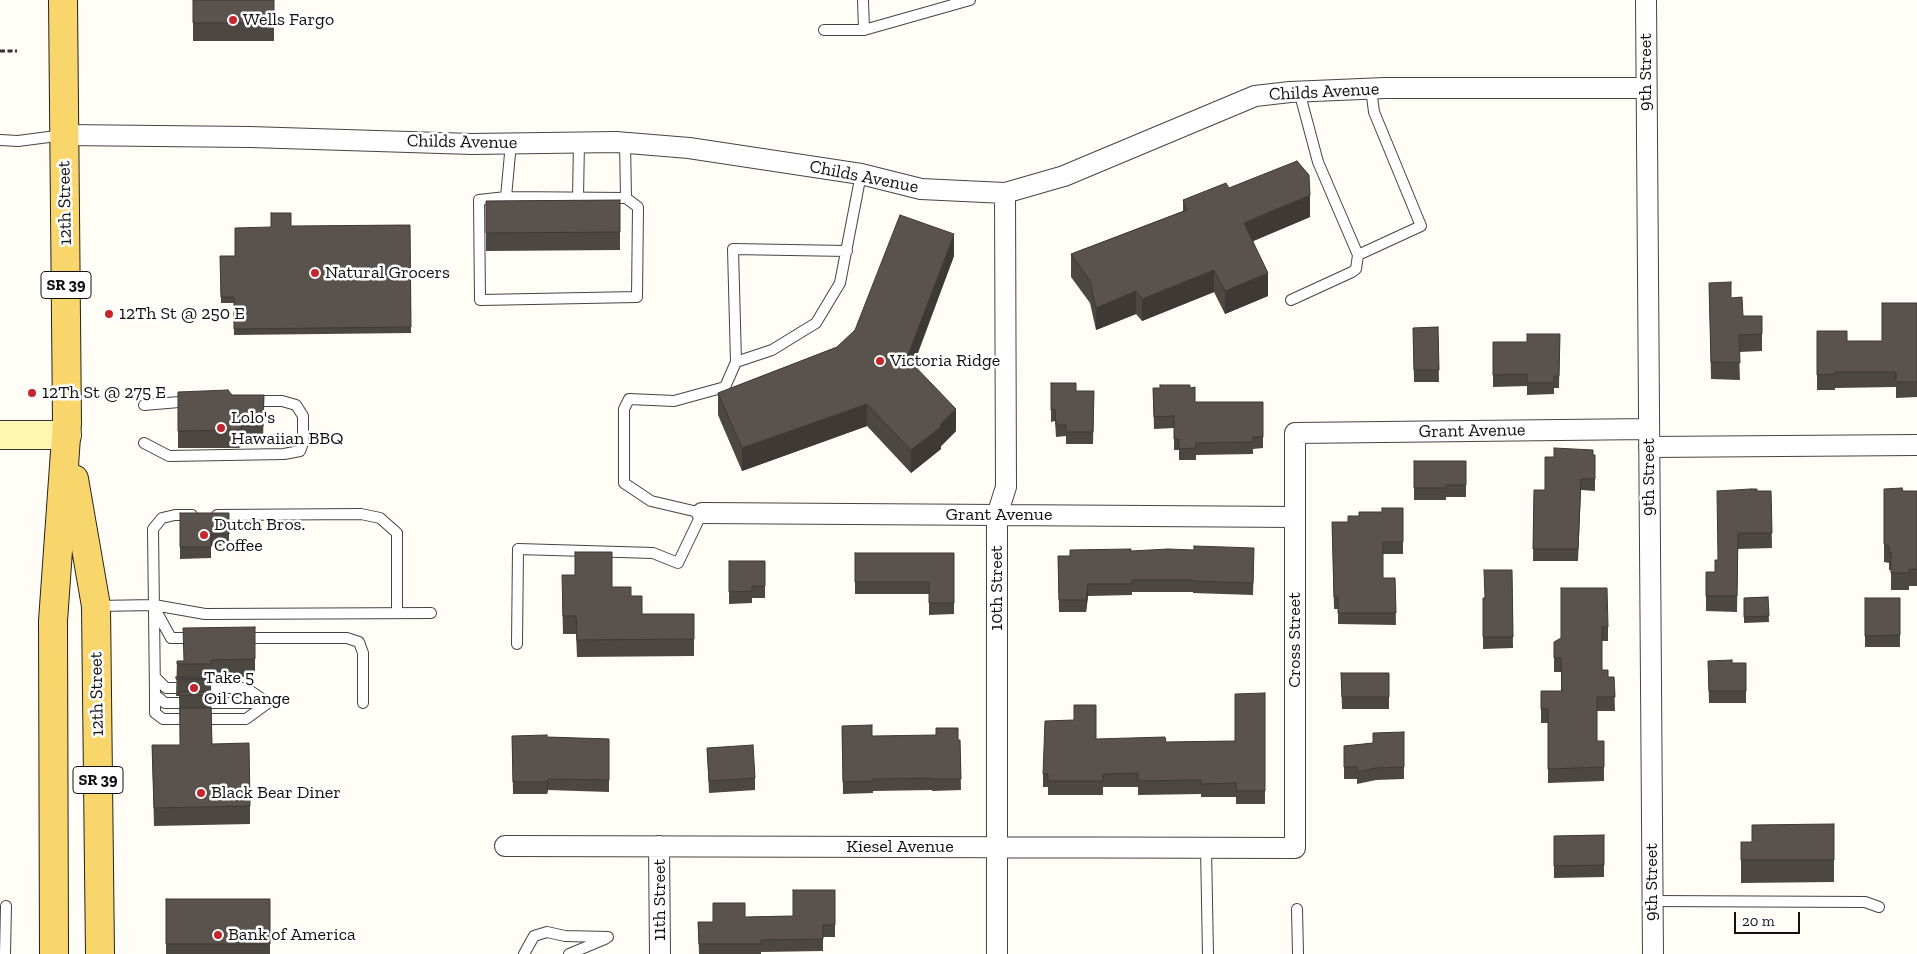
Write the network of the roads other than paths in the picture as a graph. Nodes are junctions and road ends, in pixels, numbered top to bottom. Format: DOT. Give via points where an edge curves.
graph roads {
  1 [pos="64,0"];
  2 [pos="863,0"];
  3 [pos="970,0"];
  4 [pos="1646,0"];
  5 [pos="824,30"];
  6 [pos="864,30"];
  7 [pos="1371,88"];
  8 [pos="1646,88"];
  9 [pos="1299,91"];
  10 [pos="64,135"];
  11 [pos="0,140"];
  12 [pos="579,142"];
  13 [pos="625,142"];
  14 [pos="511,143"];
  15 [pos="861,174"];
  16 [pos="1005,193"];
  17 [pos="506,197"];
  18 [pos="578,198"];
  19 [pos="626,198"];
  20 [pos="847,251"];
  21 [pos="1358,255"];
  22 [pos="1291,300"];
  23 [pos="736,362"];
  24 [pos="203,401"];
  25 [pos="243,401"];
  26 [pos="144,405"];
  27 [pos="1295,433"];
  28 [pos="0,435"];
  29 [pos="67,436"];
  30 [pos="1648,438"];
  31 [pos="144,443"];
  32 [pos="1917,445"];
  33 [pos="702,513"];
  34 [pos="997,515"];
  35 [pos="1295,517"];
  36 [pos="96,606"];
  37 [pos="154,606"];
  38 [pos="397,613"];
  39 [pos="431,613"];
  40 [pos="210,638"];
  41 [pos="230,638"];
  42 [pos="518,644"];
  43 [pos="155,677"];
  44 [pos="155,695"];
  45 [pos="268,703"];
  46 [pos="364,703"];
  47 [pos="505,846"];
  48 [pos="659,846"];
  49 [pos="998,847"];
  50 [pos="1206,848"];
  51 [pos="1295,848"];
  52 [pos="1652,901"];
  53 [pos="6,906"];
  54 [pos="1879,907"];
  55 [pos="1297,909"];
  56 [pos="6,954"];
  57 [pos="54,954"];
  58 [pos="100,954"];
  59 [pos="524,954"];
  60 [pos="569,954"];
  61 [pos="660,954"];
  62 [pos="998,954"];
  63 [pos="1208,954"];
  64 [pos="1298,954"];
  65 [pos="1653,954"];
  1 -- 10 [label="main road, 12th Street / SR 39"];
  2 -- 6 [label="lane"];
  3 -- 6 [label="lane"];
  4 -- 8 [label="street, 9th Street"];
  5 -- 6 [label="lane"];
  7 -- 8 [label="street, Childs Avenue"];
  7 -- 9 [label="street, Childs Avenue"];
  7 -- 21 [label="lane" via="1374,112 1421,226"];
  8 -- 30 [label="street, 9th Street"];
  9 -- 16 [label="street, Childs Avenue" via="1255,96 1064,176"];
  9 -- 21 [label="lane" via="1318,162"];
  10 -- 11 [label="lane"];
  10 -- 14 [label="street, Childs Avenue"];
  10 -- 29 [label="main road, 12th Street / SR 39"];
  12 -- 13 [label="street, Childs Avenue"];
  12 -- 14 [label="street, Childs Avenue"];
  12 -- 18 [label="lane"];
  13 -- 15 [label="street, Childs Avenue" via="689,148"];
  13 -- 19 [label="lane"];
  14 -- 17 [label="lane"];
  15 -- 16 [label="street, Childs Avenue" via="921,189"];
  15 -- 20 [label="lane"];
  16 -- 34 [label="street, 10th Street" via="1006,487"];
  17 -- 18 [label="lane"];
  17 -- 19 [label="lane" via="479,200 480,300 637,297 638,206"];
  18 -- 19 [label="lane"];
  20 -- 23 [label="lane" via="840,284 816,323 772,350"];
  20 -- 23 [label="lane" via="733,249"];
  21 -- 22 [label="lane" via="1356,269 1352,272"];
  23 -- 33 [label="lane" via="725,386 674,401 629,399 624,409 624,483 651,501"];
  24 -- 26 [label="lane"];
  25 -- 31 [label="lane" via="282,401 296,405 303,416 300,451 169,456"];
  27 -- 30 [label="street, Grant Avenue"];
  27 -- 35 [label="street, Cross Street"];
  28 -- 29 [label="street"];
  29 -- 36 [label="main road, 12th Street / SR 39"];
  29 -- 57 [label="main road, 12th Street / SR 39" via="53,621"];
  30 -- 32 [label="street, Grant Avenue"];
  30 -- 52 [label="street, 9th Street"];
  33 -- 34 [label="street, Grant Avenue"];
  33 -- 42 [label="lane" via="678,563 653,553 518,549"];
  34 -- 35 [label="street, Grant Avenue"];
  34 -- 49 [label="street, 10th Street"];
  35 -- 51 [label="street, Cross Street"];
  36 -- 37 [label="lane"];
  36 -- 58 [label="main road, 12th Street / SR 39"];
  37 -- 38 [label="lane" via="205,614"];
  37 -- 38 [label="lane" via="153,529 162,518 175,515 361,514 380,518 397,533"];
  37 -- 40 [label="lane" via="171,638"];
  37 -- 43 [label="lane"];
  38 -- 39 [label="lane"];
  41 -- 46 [label="lane" via="347,638 359,642 363,653"];
  43 -- 44 [label="lane"];
  43 -- 45 [label="lane" via="166,688 246,688"];
  44 -- 45 [label="lane" via="165,703"];
  44 -- 45 [label="lane" via="155,713 163,719 246,719"];
  47 -- 48 [label="street, Kiesel Avenue"];
  48 -- 49 [label="street, Kiesel Avenue"];
  48 -- 61 [label="street, 11th Street"];
  49 -- 50 [label="street, Kiesel Avenue"];
  49 -- 62 [label="street, 10th Street"];
  50 -- 51 [label="street, Kiesel Avenue"];
  50 -- 63 [label="lane"];
  52 -- 54 [label="lane" via="1865,902"];
  52 -- 65 [label="street, 9th Street"];
  53 -- 56 [label="lane"];
  55 -- 64 [label="lane"];
  59 -- 60 [label="lane" via="534,936 547,932 565,936 608,937"];
}
